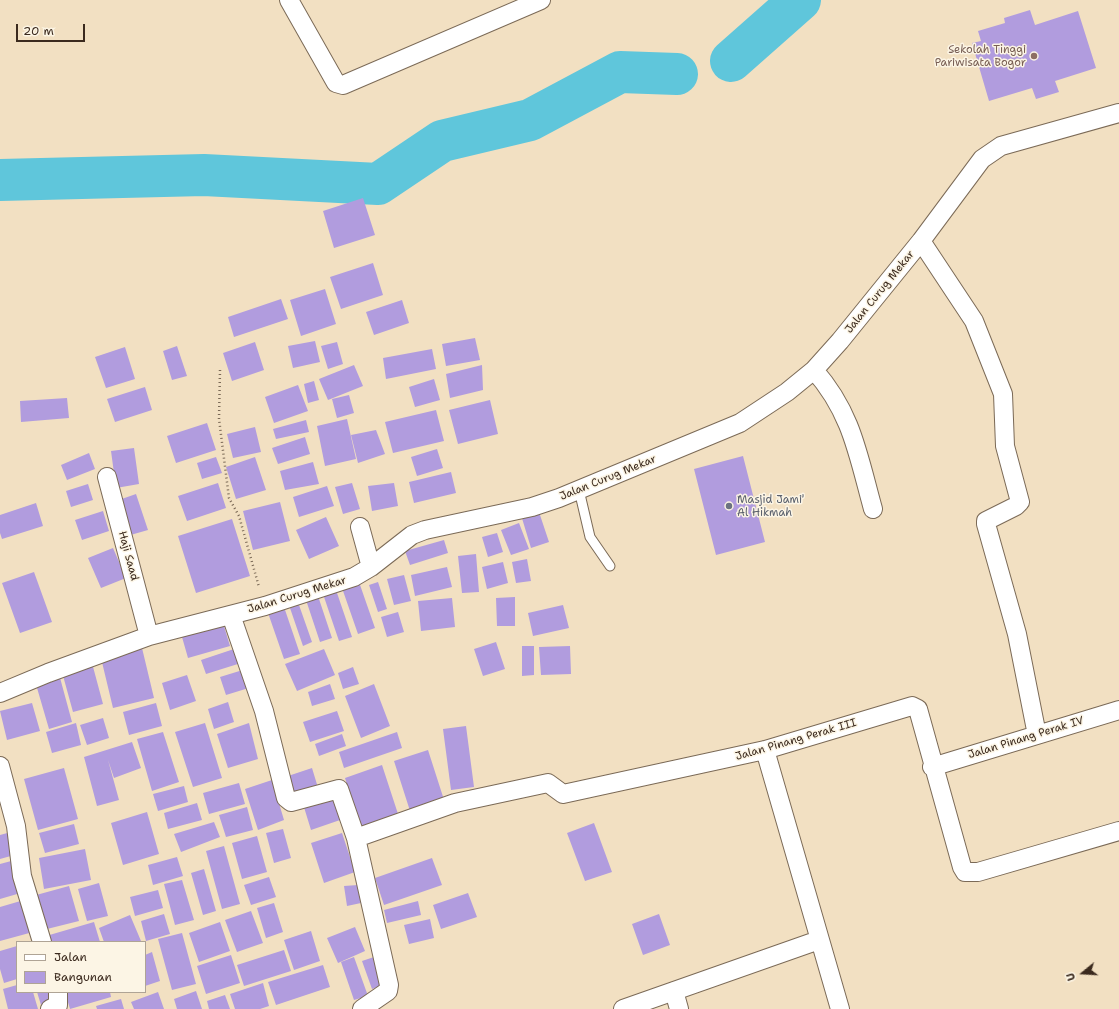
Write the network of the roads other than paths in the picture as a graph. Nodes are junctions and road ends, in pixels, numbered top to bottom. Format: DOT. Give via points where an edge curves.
graph roads {
  1 [pos="289,0"];
  2 [pos="541,0"];
  3 [pos="1119,113"];
  4 [pos="921,241"];
  5 [pos="814,370"];
  6 [pos="107,476"];
  7 [pos="580,490"];
  8 [pos="873,509"];
  9 [pos="360,527"];
  10 [pos="610,566"];
  11 [pos="370,567"];
  12 [pos="231,614"];
  13 [pos="148,636"];
  14 [pos="0,693"];
  15 [pos="1119,710"];
  16 [pos="1037,735"];
  17 [pos="765,750"];
  18 [pos="0,766"];
  19 [pos="932,767"];
  20 [pos="1119,831"];
  21 [pos="356,838"];
  22 [pos="819,940"];
  23 [pos="42,941"];
  24 [pos="674,991"];
  25 [pos="58,993"];
  26 [pos="50,1009"];
  27 [pos="362,1009"];
  28 [pos="623,1009"];
  29 [pos="679,1009"];
  30 [pos="840,1009"];
  1 -- 2 [label="street" via="336,83 343,85"];
  3 -- 4 [label="street, Jalan Curug Mekar" via="1001,146 982,159"];
  4 -- 5 [label="street, Jalan Curug Mekar"];
  4 -- 16 [label="street" via="974,321 1003,394 1005,446 1020,502 986,521 986,524 1017,634"];
  5 -- 7 [label="street, Jalan Curug Mekar" via="787,392 740,423"];
  5 -- 8 [label="street" via="845,414"];
  6 -- 13 [label="street, Haji Saad"];
  7 -- 10 [label="lane" via="590,537"];
  7 -- 11 [label="street, Jalan Curug Mekar" via="532,507 424,530 412,535"];
  9 -- 11 [label="street"];
  11 -- 12 [label="street, Jalan Curug Mekar" via="354,577 265,606"];
  12 -- 13 [label="street, Jalan Curug Mekar"];
  12 -- 21 [label="street" via="264,711 286,798 291,802 339,789"];
  13 -- 14 [label="street, Jalan Curug Mekar"];
  15 -- 16 [label="street, Jalan Pinang Perak IV"];
  16 -- 19 [label="street, Jalan Pinang Perak IV"];
  17 -- 19 [label="street, Jalan Pinang Perak III" via="912,706 918,709"];
  17 -- 21 [label="street, Jalan Pinang Perak III" via="564,794 548,784 479,797"];
  17 -- 22 [label="street"];
  18 -- 23 [label="street" via="16,826 24,883"];
  19 -- 20 [label="street, Jalan Pinang Perak III" via="965,872 978,872"];
  21 -- 27 [label="street" via="389,985 388,991"];
  22 -- 24 [label="street"];
  22 -- 30 [label="street"];
  24 -- 28 [label="street"];
  24 -- 29 [label="street"];
  25 -- 26 [label="street" via="58,1005"];
}
